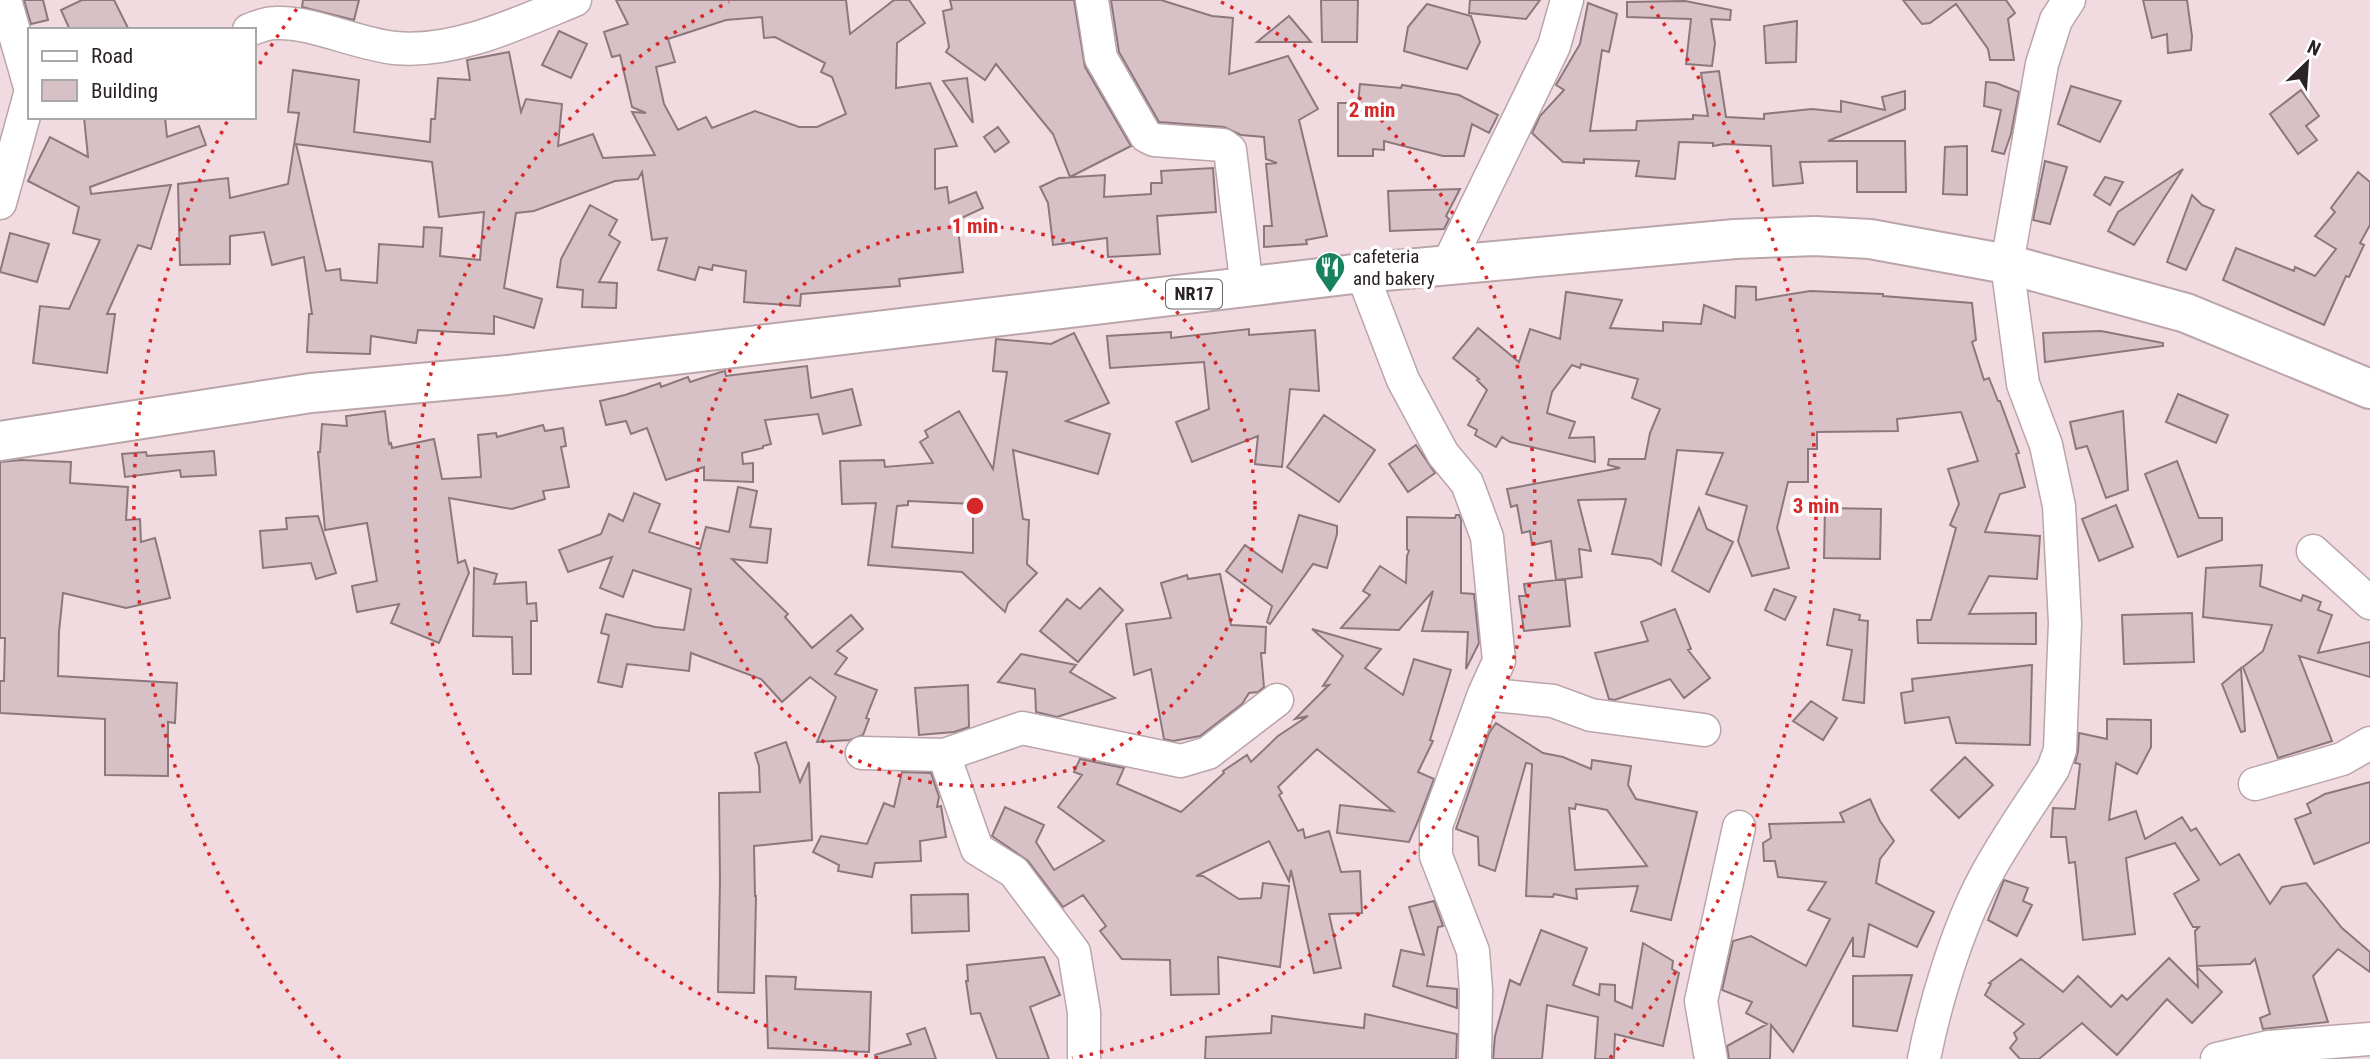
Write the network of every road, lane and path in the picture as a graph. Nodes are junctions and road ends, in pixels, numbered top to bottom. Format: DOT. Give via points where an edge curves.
graph roads {
  1 [pos="5,0"];
  2 [pos="575,0"];
  3 [pos="1092,0"];
  4 [pos="1567,0"];
  5 [pos="2069,0"];
  6 [pos="298,12"];
  7 [pos="256,28"];
  8 [pos="28,80"];
  9 [pos="28,101"];
  10 [pos="0,203"];
  11 [pos="2007,264"];
  12 [pos="1447,266"];
  13 [pos="1362,273"];
  14 [pos="1247,288"];
  15 [pos="2370,389"];
  16 [pos="0,441"];
  17 [pos="2313,551"];
  18 [pos="2370,603"];
  19 [pos="1484,694"];
  20 [pos="1276,700"];
  21 [pos="1704,730"];
  22 [pos="2370,743"];
  23 [pos="862,753"];
  24 [pos="944,755"];
  25 [pos="2255,784"];
  26 [pos="1738,827"];
  27 [pos="2370,1039"];
  28 [pos="1084,1059"];
  29 [pos="1475,1059"];
  30 [pos="1711,1059"];
  31 [pos="1924,1059"];
  32 [pos="2217,1059"];
  1 -- 8 [label="street"];
  2 -- 6 [label="street" via="494,33 399,48 366,44"];
  3 -- 14 [label="street" via="1101,58 1146,136 1154,141 1223,145 1230,150"];
  4 -- 12 [label="street" via="1554,46"];
  5 -- 11 [label="street" via="2056,20 2042,64"];
  6 -- 7 [label="street"];
  9 -- 10 [label="street"];
  11 -- 12 [label="main road, NR17" via="1870,239 1815,236 1735,239"];
  11 -- 15 [label="main road, NR17" via="2186,313"];
  11 -- 31 [label="street" via="2023,383 2046,445 2059,506 2065,622 2060,750 2053,769 1984,879 1931,1024"];
  12 -- 13 [label="main road, NR17"];
  13 -- 14 [label="main road, NR17"];
  13 -- 19 [label="street" via="1403,380 1443,454 1467,483 1487,537 1499,661"];
  14 -- 16 [label="main road, NR17" via="508,375 312,393"];
  17 -- 18 [label="street"];
  19 -- 21 [label="street" via="1553,701 1591,715"];
  19 -- 29 [label="street" via="1436,826 1436,856 1473,951"];
  20 -- 24 [label="street" via="1208,753 1181,761 1022,728"];
  22 -- 25 [label="street" via="2342,759"];
  23 -- 24 [label="street"];
  24 -- 28 [label="street" via="977,849 1014,872 1074,953 1084,1012"];
  26 -- 30 [label="street" via="1701,1001"];
  27 -- 32 [label="street" via="2268,1047"];
}
